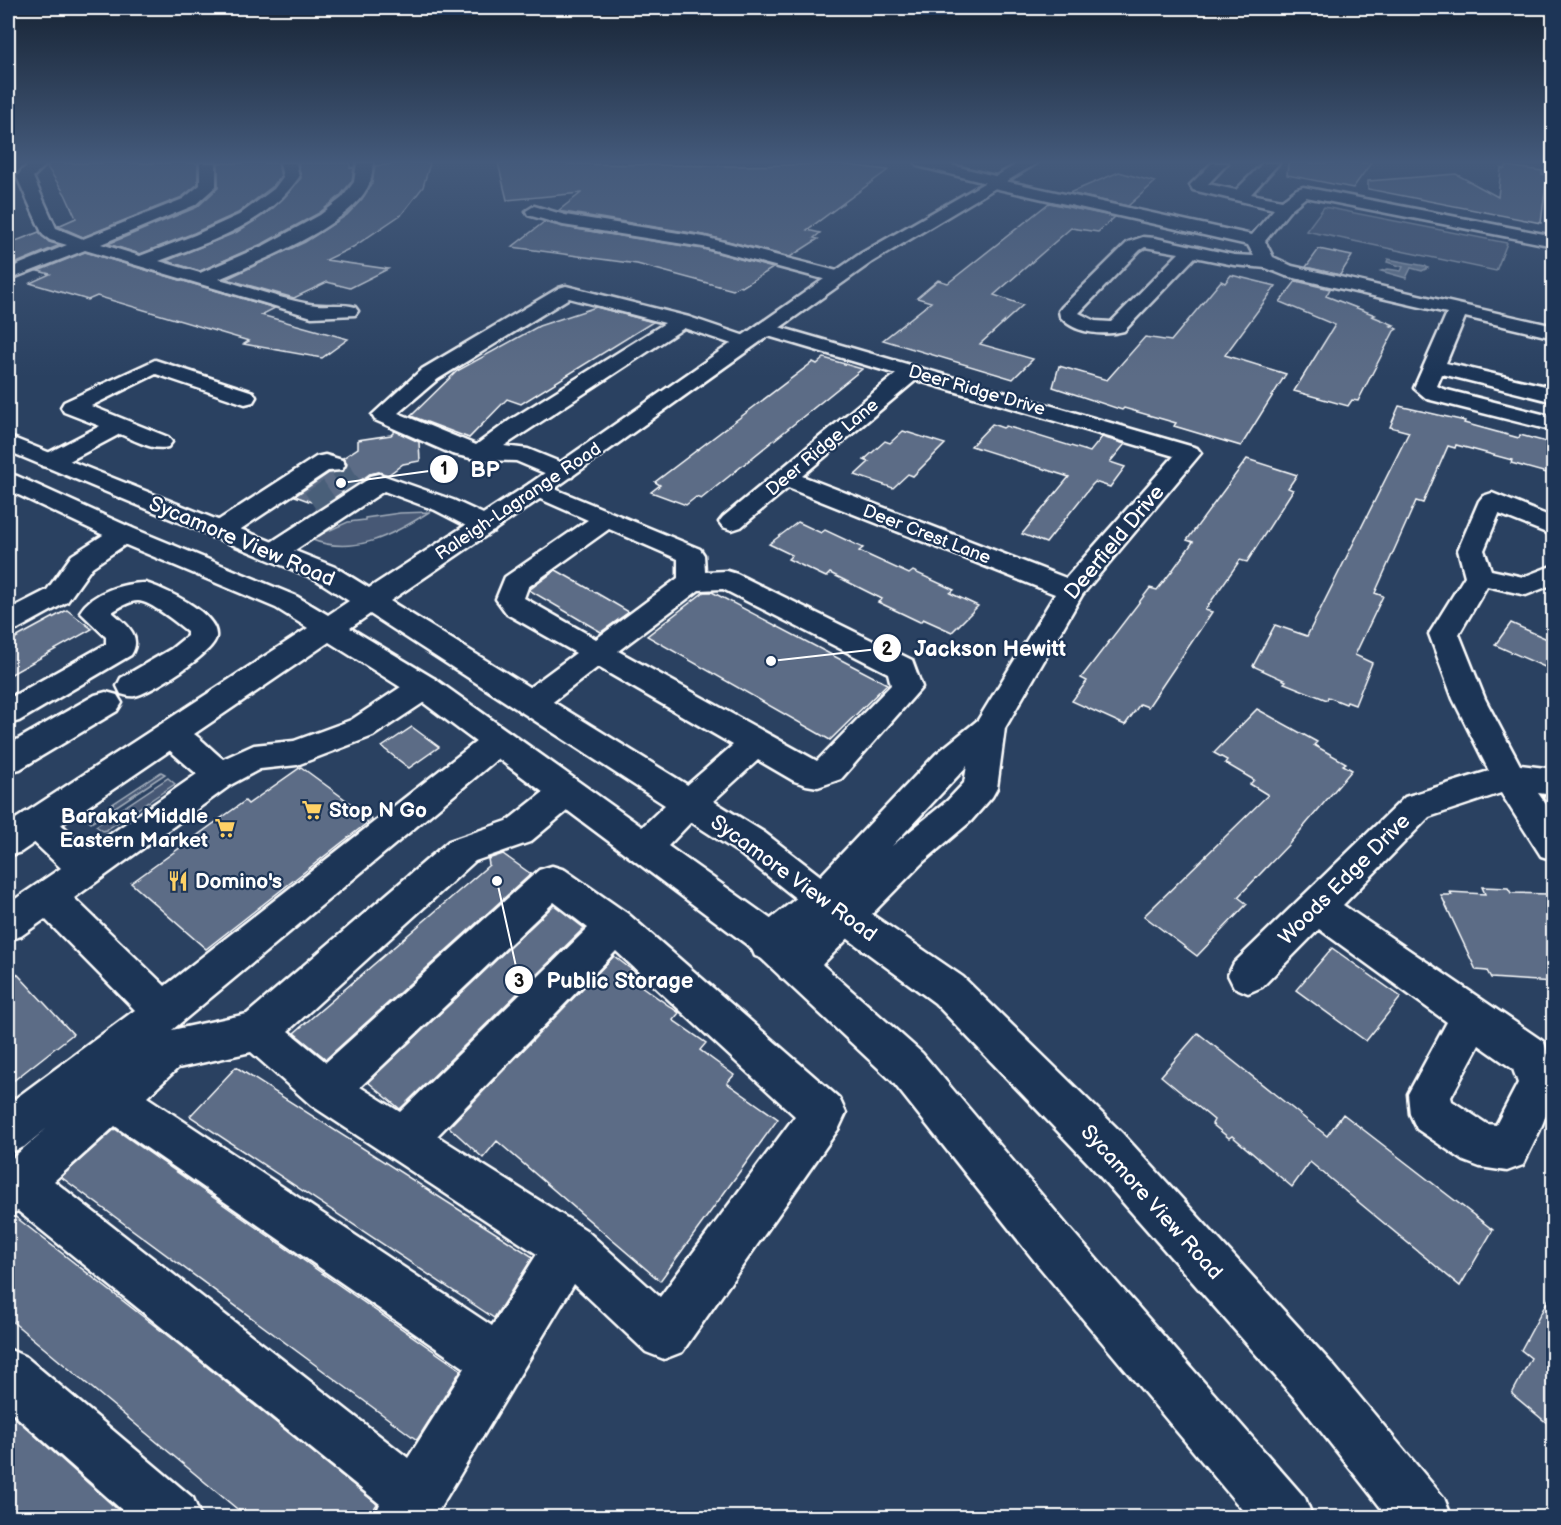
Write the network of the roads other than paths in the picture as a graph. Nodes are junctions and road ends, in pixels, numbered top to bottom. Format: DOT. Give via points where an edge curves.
graph roads {
  1 [pos="53,234"];
  2 [pos="111,234"];
  3 [pos="206,234"];
  4 [pos="296,234"];
  5 [pos="654,234"];
  6 [pos="904,234"];
  7 [pos="1251,234"];
  8 [pos="1519,234"];
  9 [pos="1260,236"];
  10 [pos="1554,241"];
  11 [pos="83,245"];
  12 [pos="1191,251"];
  13 [pos="140,262"];
  14 [pos="1267,263"];
  15 [pos="8,275"];
  16 [pos="838,277"];
  17 [pos="200,279"];
  18 [pos="348,311"];
  19 [pos="1458,311"];
  20 [pos="682,321"];
  21 [pos="1554,332"];
  22 [pos="755,336"];
  23 [pos="1433,366"];
  24 [pos="913,372"];
  25 [pos="1554,395"];
  26 [pos="245,396"];
  27 [pos="1554,424"];
  28 [pos="118,426"];
  29 [pos="160,442"];
  30 [pos="8,443"];
  31 [pos="480,453"];
  32 [pos="1189,453"];
  33 [pos="51,461"];
  34 [pos="333,465"];
  35 [pos="563,472"];
  36 [pos="784,478"];
  37 [pos="8,481"];
  38 [pos="538,489"];
  39 [pos="262,503"];
  40 [pos="308,513"];
  41 [pos="606,519"];
  42 [pos="732,522"];
  43 [pos="485,525"];
  44 [pos="1554,528"];
  45 [pos="220,531"];
  46 [pos="123,534"];
  47 [pos="274,552"];
  48 [pos="1554,573"];
  49 [pos="1479,576"];
  50 [pos="692,581"];
  51 [pos="1071,590"];
  52 [pos="371,600"];
  53 [pos="8,622"];
  54 [pos="328,628"];
  55 [pos="598,653"];
  56 [pos="424,687"];
  57 [pos="530,703"];
  58 [pos="8,713"];
  59 [pos="171,734"];
  60 [pos="492,738"];
  61 [pos="756,742"];
  62 [pos="8,760"];
  63 [pos="220,775"];
  64 [pos="1509,777"];
  65 [pos="1554,782"];
  66 [pos="567,792"];
  67 [pos="689,803"];
  68 [pos="22,833"];
  69 [pos="1554,846"];
  70 [pos="644,847"];
  71 [pos="87,869"];
  72 [pos="48,897"];
  73 [pos="834,907"];
  74 [pos="1317,907"];
  75 [pos="8,924"];
  76 [pos="615,926"];
  77 [pos="782,955"];
  78 [pos="1248,975"];
  79 [pos="164,1012"];
  80 [pos="1473,1016"];
  81 [pos="258,1030"];
  82 [pos="326,1090"];
  83 [pos="112,1099"];
  84 [pos="8,1131"];
  85 [pos="404,1140"];
  86 [pos="13,1187"];
  87 [pos="569,1247"];
  88 [pos="499,1361"];
  89 [pos="8,1375"];
  90 [pos="408,1508"];
  91 [pos="173,1518"];
  92 [pos="1285,1518"];
  93 [pos="1424,1518"];
  1 -- 11 [label="street"];
  2 -- 11 [label="street"];
  3 -- 13 [label="street"];
  4 -- 17 [label="street"];
  5 -- 16 [label="street" via="704,242"];
  6 -- 16 [label="street, Raleigh-Lagrange Road"];
  7 -- 9 [label="street"];
  8 -- 10 [label="street"];
  9 -- 14 [label="street" via="1259,253"];
  11 -- 13 [label="street"];
  11 -- 15 [label="street"];
  12 -- 12 [label="street" via="1117,327 1097,328 1070,316 1069,311 1134,246 1155,243"];
  12 -- 14 [label="street"];
  13 -- 17 [label="street"];
  14 -- 19 [label="street"];
  16 -- 22 [label="street, Raleigh-Lagrange Road"];
  17 -- 18 [label="street" via="312,311"];
  19 -- 21 [label="street"];
  19 -- 23 [label="street"];
  20 -- 22 [label="street, Deer Ridge Drive"];
  20 -- 31 [label="street"];
  20 -- 31 [label="street, Deer Ridge Drive" via="566,292 430,374 383,415 460,449"];
  22 -- 24 [label="street, Deer Ridge Drive"];
  22 -- 35 [label="street, Raleigh-Lagrange Road"];
  23 -- 25 [label="street"];
  23 -- 27 [label="street" via="1425,388 1435,394"];
  24 -- 32 [label="street, Deer Ridge Drive"];
  24 -- 36 [label="street, Deer Ridge Lane"];
  26 -- 28 [label="street" via="155,366 72,407"];
  28 -- 29 [label="street"];
  28 -- 33 [label="street"];
  30 -- 33 [label="street, Sycamore View Road"];
  31 -- 35 [label="street" via="520,454"];
  32 -- 51 [label="street, Deerfield Drive"];
  33 -- 45 [label="street, Sycamore View Road"];
  34 -- 39 [label="street" via="325,462"];
  35 -- 38 [label="street, Raleigh-Lagrange Road"];
  36 -- 42 [label="street, Deer Ridge Lane"];
  36 -- 51 [label="street, Deer Crest Lane"];
  37 -- 46 [label="street, Sycamore View Road"];
  38 -- 41 [label="street"];
  38 -- 43 [label="street, Raleigh-Lagrange Road"];
  39 -- 40 [label="street"];
  39 -- 45 [label="street"];
  40 -- 43 [label="street" via="380,482"];
  40 -- 47 [label="street"];
  41 -- 50 [label="street" via="691,555"];
  41 -- 55 [label="street" via="515,583 510,599 517,607"];
  43 -- 52 [label="street, Raleigh-Lagrange Road"];
  44 -- 49 [label="street" via="1492,501 1471,550"];
  45 -- 47 [label="street, Sycamore View Road"];
  46 -- 53 [label="street" via="82,561 57,596"];
  46 -- 54 [label="street, Sycamore View Road" via="286,602"];
  47 -- 52 [label="street, Sycamore View Road" via="325,573"];
  48 -- 49 [label="street" via="1526,586"];
  49 -- 64 [label="street" via="1444,634 1469,699"];
  50 -- 55 [label="street"];
  50 -- 61 [label="street" via="727,580 901,667 907,687 829,770 818,774 806,772"];
  51 -- 73 [label="street, Deerfield Drive" via="989,728 980,788 910,852"];
  52 -- 54 [label="street, Raleigh-Lagrange Road"];
  52 -- 57 [label="street, Sycamore View Road"];
  54 -- 56 [label="street, Sycamore View Road"];
  54 -- 59 [label="street, Raleigh-Lagrange Road"];
  55 -- 57 [label="street"];
  55 -- 61 [label="street"];
  56 -- 60 [label="street, Sycamore View Road"];
  56 -- 63 [label="street" via="362,728 297,753 254,757"];
  57 -- 60 [label="street"];
  57 -- 67 [label="street, Sycamore View Road"];
  58 -- 62 [label="street" via="121,648 120,634 94,612 128,593 147,591 197,624 202,634 194,649"];
  59 -- 63 [label="street"];
  59 -- 68 [label="street, Raleigh-Lagrange Road"];
  60 -- 66 [label="street, Sycamore View Road"];
  60 -- 79 [label="street"];
  61 -- 67 [label="street"];
  63 -- 71 [label="street"];
  64 -- 65 [label="street, Woods Edge Drive"];
  64 -- 69 [label="street"];
  64 -- 74 [label="street, Woods Edge Drive" via="1417,807"];
  66 -- 70 [label="street, Sycamore View Road"];
  66 -- 81 [label="street" via="518,832 462,851"];
  67 -- 70 [label="street"];
  67 -- 73 [label="street, Sycamore View Road" via="752,843"];
  68 -- 71 [label="street"];
  70 -- 77 [label="street, Sycamore View Road" via="759,932"];
  71 -- 72 [label="street"];
  72 -- 75 [label="street"];
  72 -- 79 [label="street"];
  73 -- 77 [label="street, Deerfield Drive"];
  73 -- 93 [label="street, Sycamore View Road" via="949,990 1106,1149 1315,1383"];
  74 -- 78 [label="street, Woods Edge Drive"];
  74 -- 80 [label="street"];
  76 -- 82 [label="street" via="552,881"];
  76 -- 85 [label="street"];
  76 -- 87 [label="street" via="824,1113 664,1334"];
  77 -- 92 [label="street, Sycamore View Road" via="907,1067"];
  79 -- 84 [label="street"];
  81 -- 82 [label="street"];
  81 -- 83 [label="street" via="167,1051"];
  82 -- 85 [label="street"];
  83 -- 86 [label="street"];
  83 -- 88 [label="street"];
  85 -- 87 [label="street"];
  86 -- 90 [label="street"];
  87 -- 88 [label="street"];
  88 -- 90 [label="street"];
  89 -- 91 [label="street"];
}
